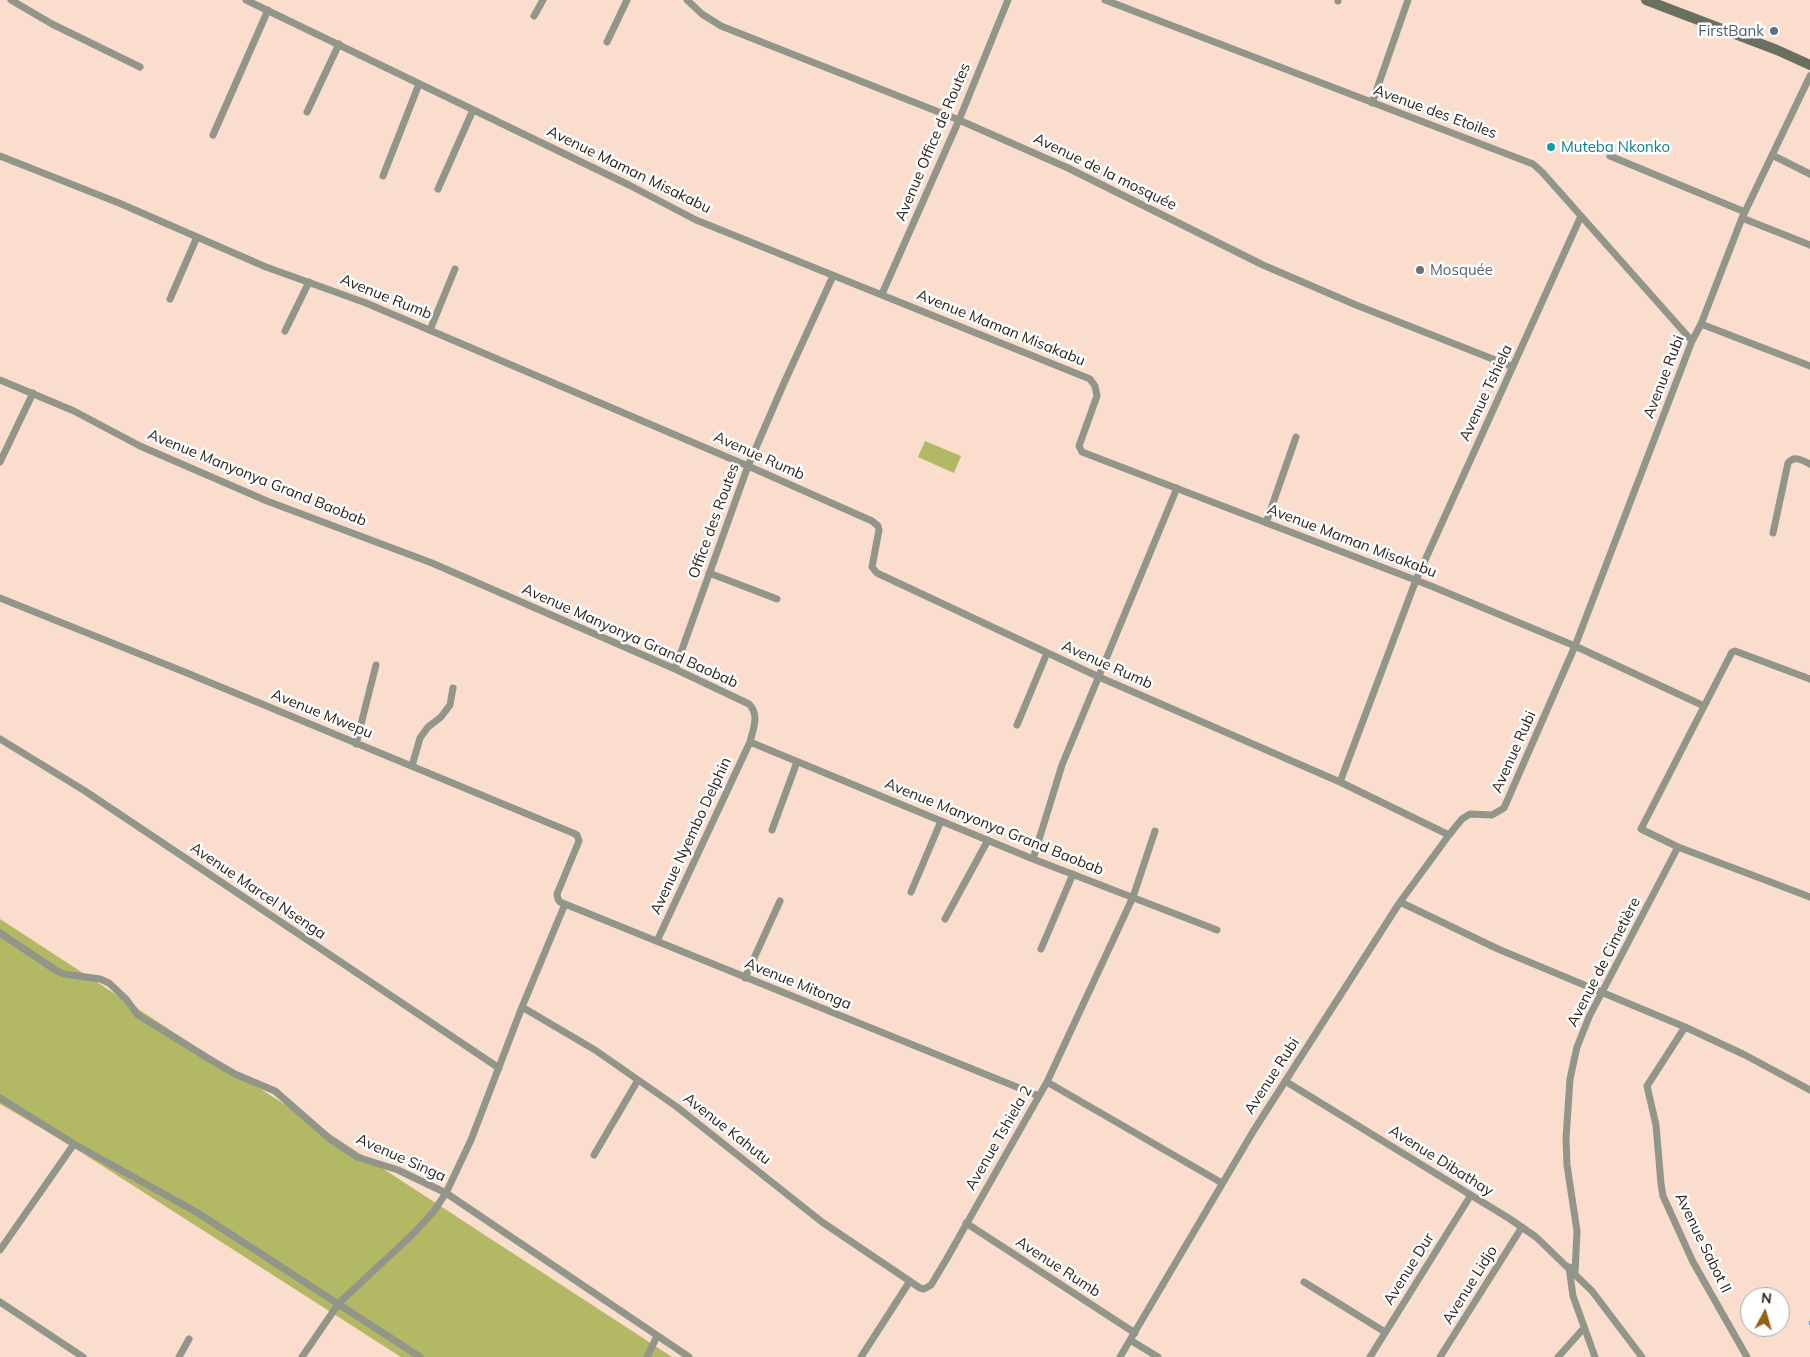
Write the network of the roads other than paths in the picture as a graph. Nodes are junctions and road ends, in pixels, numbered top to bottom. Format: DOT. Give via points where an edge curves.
graph roads {
  1 [pos="11,0"];
  2 [pos="246,0"];
  3 [pos="543,0"];
  4 [pos="627,0"];
  5 [pos="687,0"];
  6 [pos="1008,0"];
  7 [pos="1105,0"];
  8 [pos="1408,0"];
  9 [pos="1646,0"];
  10 [pos="268,10"];
  11 [pos="534,16"];
  12 [pos="607,42"];
  13 [pos="339,44"];
  14 [pos="1810,65"];
  15 [pos="140,68"];
  16 [pos="1810,76"];
  17 [pos="419,84"];
  18 [pos="1372,103"];
  19 [pos="473,110"];
  20 [pos="307,112"];
  21 [pos="959,120"];
  22 [pos="213,135"];
  23 [pos="1772,155"];
  24 [pos="0,156"];
  25 [pos="1610,156"];
  26 [pos="1810,174"];
  27 [pos="383,176"];
  28 [pos="438,189"];
  29 [pos="1744,215"];
  30 [pos="1581,216"];
  31 [pos="198,237"];
  32 [pos="1810,245"];
  33 [pos="455,269"];
  34 [pos="833,276"];
  35 [pos="309,282"];
  36 [pos="882,294"];
  37 [pos="170,299"];
  38 [pos="1701,324"];
  39 [pos="285,330"];
  40 [pos="430,330"];
  41 [pos="1692,341"];
  42 [pos="1810,366"];
  43 [pos="1513,367"];
  44 [pos="0,380"];
  45 [pos="33,393"];
  46 [pos="1296,438"];
  47 [pos="0,462"];
  48 [pos="1810,464"];
  49 [pos="748,466"];
  50 [pos="1176,488"];
  51 [pos="1266,523"];
  52 [pos="1772,533"];
  53 [pos="709,573"];
  54 [pos="1416,580"];
  55 [pos="0,598"];
  56 [pos="777,599"];
  57 [pos="1575,646"];
  58 [pos="1047,653"];
  59 [pos="376,665"];
  60 [pos="675,669"];
  61 [pos="1099,677"];
  62 [pos="1810,679"];
  63 [pos="453,688"];
  64 [pos="1704,706"];
  65 [pos="1018,725"];
  66 [pos="0,739"];
  67 [pos="750,742"];
  68 [pos="356,744"];
  69 [pos="797,762"];
  70 [pos="412,766"];
  71 [pos="1340,782"];
  72 [pos="940,821"];
  73 [pos="772,830"];
  74 [pos="1155,831"];
  75 [pos="1448,835"];
  76 [pos="988,840"];
  77 [pos="1678,847"];
  78 [pos="1032,858"];
  79 [pos="1073,874"];
  80 [pos="911,892"];
  81 [pos="1133,897"];
  82 [pos="1810,897"];
  83 [pos="780,901"];
  84 [pos="1400,902"];
  85 [pos="565,904"];
  86 [pos="945,919"];
  87 [pos="1217,930"];
  88 [pos="0,933"];
  89 [pos="657,942"];
  90 [pos="1040,949"];
  91 [pos="745,978"];
  92 [pos="1602,993"];
  93 [pos="522,1007"];
  94 [pos="1685,1027"];
  95 [pos="499,1068"];
  96 [pos="638,1080"];
  97 [pos="1285,1081"];
  98 [pos="1047,1082"];
  99 [pos="1809,1087"];
  100 [pos="1039,1096"];
  101 [pos="0,1098"];
  102 [pos="74,1144"];
  103 [pos="594,1156"];
  104 [pos="1222,1183"];
  105 [pos="446,1194"];
  106 [pos="1471,1195"];
  107 [pos="966,1223"];
  108 [pos="1522,1227"];
  109 [pos="0,1250"];
  110 [pos="1569,1267"];
  111 [pos="1575,1273"];
  112 [pos="910,1281"];
  113 [pos="1304,1282"];
  114 [pos="0,1302"];
  115 [pos="339,1304"];
  116 [pos="1584,1328"];
  117 [pos="1385,1332"];
  118 [pos="657,1336"];
  119 [pos="1132,1337"];
  120 [pos="189,1339"];
  121 [pos="83,1357"];
  122 [pos="179,1357"];
  123 [pos="302,1357"];
  124 [pos="420,1357"];
  125 [pos="646,1357"];
  126 [pos="688,1357"];
  127 [pos="861,1357"];
  128 [pos="1120,1357"];
  129 [pos="1158,1357"];
  130 [pos="1370,1357"];
  131 [pos="1440,1357"];
  132 [pos="1558,1357"];
  133 [pos="1595,1357"];
  134 [pos="1642,1357"];
  135 [pos="1747,1357"];
  1 -- 15 [label="street"];
  2 -- 10 [label="street, Avenue Maman Misakabu"];
  3 -- 11 [label="street"];
  4 -- 12 [label="street"];
  5 -- 21 [label="street, Avenue de la mosquée" via="721,26"];
  6 -- 21 [label="street, Avenue Office de Routes"];
  7 -- 18 [label="street, Avenue des Etoiles"];
  8 -- 18 [label="street"];
  9 -- 14 [label="main road"];
  10 -- 13 [label="street, Avenue Maman Misakabu"];
  10 -- 22 [label="street"];
  13 -- 17 [label="street, Avenue Maman Misakabu"];
  13 -- 20 [label="street"];
  16 -- 23 [label="street, Avenue Rubi"];
  17 -- 19 [label="street, Avenue Maman Misakabu"];
  17 -- 27 [label="street"];
  18 -- 30 [label="street, Avenue des Etoiles" via="1533,164"];
  19 -- 28 [label="street"];
  19 -- 34 [label="street, Avenue Maman Misakabu" via="696,220"];
  21 -- 36 [label="street, Avenue Office de Routes"];
  21 -- 43 [label="street, Avenue de la mosquée" via="1068,168 1263,265"];
  23 -- 26 [label="street"];
  23 -- 29 [label="street, Avenue Rubi"];
  24 -- 31 [label="street, Avenue Rumb"];
  25 -- 29 [label="street"];
  29 -- 32 [label="street"];
  29 -- 38 [label="street, Avenue Rubi"];
  30 -- 41 [label="street, Avenue des Etoiles"];
  30 -- 43 [label="street, Avenue Tshiela"];
  31 -- 35 [label="street, Avenue Rumb"];
  31 -- 37 [label="street"];
  33 -- 40 [label="street"];
  34 -- 36 [label="street, Avenue Maman Misakabu"];
  34 -- 49 [label="street, Office des Routes"];
  35 -- 39 [label="street"];
  35 -- 40 [label="street, Avenue Rumb"];
  36 -- 50 [label="street, Avenue Maman Misakabu" via="1090,379 1097,396 1080,450"];
  38 -- 41 [label="street, Avenue Rubi"];
  38 -- 42 [label="street"];
  40 -- 49 [label="street, Avenue Rumb"];
  41 -- 57 [label="street, Avenue Rubi"];
  43 -- 54 [label="street, Avenue Tshiela"];
  44 -- 45 [label="street, Avenue Manyonya Grand Baobab"];
  45 -- 47 [label="street"];
  45 -- 60 [label="street, Avenue Manyonya Grand Baobab" via="140,446 267,501 432,563"];
  46 -- 51 [label="street"];
  48 -- 52 [label="street" via="1796,458 1788,463"];
  49 -- 53 [label="street, Office des Routes"];
  49 -- 58 [label="street, Avenue Rumb" via="876,523 879,534 872,567 877,573"];
  50 -- 51 [label="street, Avenue Maman Misakabu"];
  50 -- 61 [label="street"];
  51 -- 54 [label="street, Avenue Maman Misakabu"];
  53 -- 56 [label="street"];
  53 -- 60 [label="street, Office des Routes"];
  54 -- 57 [label="street, Avenue Maman Misakabu"];
  54 -- 71 [label="street, Avenue Tshiela"];
  55 -- 68 [label="street, Avenue Mwepu"];
  57 -- 64 [label="street, Avenue Maman Misakabu"];
  57 -- 75 [label="street, Avenue Rubi" via="1504,808 1492,816 1470,814"];
  58 -- 61 [label="street, Avenue Rumb"];
  58 -- 65 [label="street"];
  59 -- 68 [label="street"];
  60 -- 67 [label="street, Avenue Manyonya Grand Baobab" via="754,708 756,716"];
  61 -- 71 [label="street, Avenue Rumb"];
  61 -- 78 [label="street" via="1062,765"];
  62 -- 64 [label="street" via="1735,651"];
  63 -- 70 [label="street" via="450,705 420,738"];
  64 -- 77 [label="street" via="1642,828"];
  66 -- 95 [label="street, Avenue Marcel Nsenga" via="85,791"];
  67 -- 69 [label="street, Avenue Manyonya Grand Baobab"];
  67 -- 89 [label="street, Avenue Nyembo Delphin"];
  68 -- 70 [label="street, Avenue Mwepu"];
  69 -- 72 [label="street, Avenue Manyonya Grand Baobab"];
  69 -- 73 [label="street"];
  70 -- 85 [label="street, Avenue Mwepu" via="577,835 577,846 558,890 558,898"];
  71 -- 75 [label="street, Avenue Rumb"];
  72 -- 76 [label="street, Avenue Manyonya Grand Baobab"];
  72 -- 80 [label="street"];
  74 -- 81 [label="street, Avenue Tshiela 2"];
  75 -- 84 [label="street, Avenue Rubi"];
  76 -- 78 [label="street, Avenue Manyonya Grand Baobab"];
  76 -- 86 [label="street"];
  77 -- 82 [label="street"];
  77 -- 92 [label="street, Avenue de Cimetière"];
  78 -- 79 [label="street, Avenue Manyonya Grand Baobab"];
  79 -- 81 [label="street, Avenue Manyonya Grand Baobab"];
  79 -- 90 [label="street"];
  81 -- 87 [label="street, Avenue Manyonya Grand Baobab"];
  81 -- 98 [label="street, Avenue Tshiela 2"];
  83 -- 91 [label="street"];
  84 -- 92 [label="street" via="1498,949"];
  84 -- 97 [label="street, Avenue Rubi"];
  85 -- 89 [label="street, Avenue Mitonga"];
  85 -- 93 [label="street"];
  88 -- 105 [label="street, Avenue Singa" via="57,971 109,983 138,1015 211,1060 282,1096 330,1139 357,1157 398,1170"];
  89 -- 91 [label="street, Avenue Mitonga"];
  91 -- 100 [label="street, Avenue Mitonga"];
  92 -- 94 [label="street"];
  92 -- 111 [label="street, Avenue de Cimetière" via="1577,1047 1570,1080 1566,1151 1577,1231"];
  93 -- 95 [label="street"];
  93 -- 96 [label="street, Avenue Kahutu"];
  94 -- 99 [label="street"];
  94 -- 135 [label="street, Avenue Sabot II" via="1647,1086 1656,1125 1661,1184 1693,1262"];
  95 -- 105 [label="street" via="472,1140"];
  96 -- 103 [label="street"];
  96 -- 112 [label="street, Avenue Kahutu" via="822,1222"];
  97 -- 104 [label="street, Avenue Rubi"];
  97 -- 106 [label="street, Avenue Dibathay"];
  98 -- 100 [label="street, Avenue Tshiela 2"];
  98 -- 104 [label="street"];
  100 -- 107 [label="street, Avenue Tshiela 2"];
  101 -- 102 [label="street"];
  102 -- 109 [label="street"];
  102 -- 115 [label="street" via="198,1213"];
  104 -- 119 [label="street, Avenue Rubi"];
  105 -- 115 [label="street" via="414,1233"];
  105 -- 118 [label="street, Avenue Singa"];
  106 -- 108 [label="street, Avenue Dibathay"];
  106 -- 117 [label="street, Avenue Dur"];
  107 -- 112 [label="street, Avenue Tshiela 2" via="929,1286 922,1289"];
  107 -- 119 [label="street, Avenue Rumb"];
  108 -- 110 [label="street, Avenue Dibathay"];
  108 -- 131 [label="street, Avenue Lidjo"];
  110 -- 111 [label="street, Avenue Dibathay"];
  110 -- 116 [label="street" via="1573,1296"];
  111 -- 134 [label="street, Avenue Dibathay"];
  112 -- 127 [label="street"];
  113 -- 117 [label="street"];
  114 -- 121 [label="street"];
  115 -- 123 [label="street"];
  115 -- 124 [label="street"];
  116 -- 132 [label="street"];
  116 -- 133 [label="street"];
  117 -- 130 [label="street, Avenue Dur"];
  118 -- 125 [label="street"];
  118 -- 126 [label="street, Avenue Singa"];
  119 -- 128 [label="street, Avenue Rubi"];
  119 -- 129 [label="street"];
  120 -- 122 [label="street"];
}
